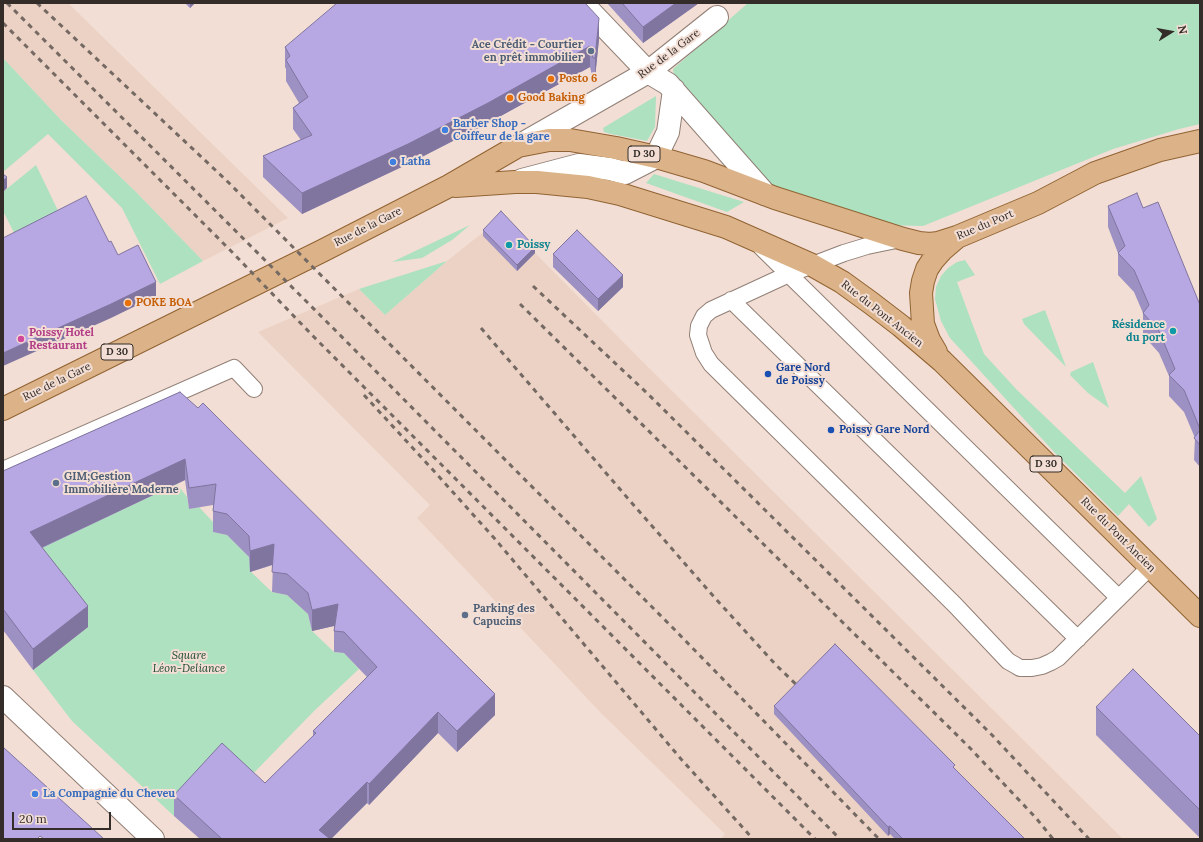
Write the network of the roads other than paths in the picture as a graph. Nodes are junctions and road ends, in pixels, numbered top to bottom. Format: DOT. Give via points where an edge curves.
graph roads {
  1 [pos="582,3"];
  2 [pos="717,17"];
  3 [pos="648,72"];
  4 [pos="674,90"];
  5 [pos="1200,141"];
  6 [pos="518,146"];
  7 [pos="656,157"];
  8 [pos="515,182"];
  9 [pos="450,186"];
  10 [pos="765,194"];
  11 [pos="957,237"];
  12 [pos="751,238"];
  13 [pos="903,239"];
  14 [pos="812,265"];
  15 [pos="789,274"];
  16 [pos="731,300"];
  17 [pos="942,361"];
  18 [pos="254,389"];
  19 [pos="3,409"];
  20 [pos="3,470"];
  21 [pos="1150,567"];
  22 [pos="1119,598"];
  23 [pos="1200,616"];
  24 [pos="1078,639"];
  25 [pos="3,697"];
  26 [pos="153,839"];
  1 -- 3 [label="street"];
  2 -- 3 [label="street, Rue de la Gare"];
  3 -- 4 [label="street"];
  3 -- 6 [label="street, Rue de la Gare"];
  4 -- 7 [label="street" via="668,132"];
  4 -- 10 [label="street"];
  5 -- 11 [label="main road, Rue du Port" via="1160,150 1095,173 1038,202"];
  6 -- 7 [label="main road, D 30" via="549,140 570,140"];
  6 -- 9 [label="main road, Rue de la Gare / D 30"];
  7 -- 8 [label="street" via="626,173 579,165"];
  7 -- 10 [label="main road, D 30" via="704,171"];
  8 -- 9 [label="main road, Rue du Pont Ancien / D 30"];
  8 -- 12 [label="main road, Rue du Pont Ancien / D 30" via="537,182 620,194 726,227"];
  9 -- 19 [label="main road, Rue de la Gare / D 30"];
  10 -- 13 [label="main road, Rue du Port"];
  11 -- 13 [label="main road, Rue du Port" via="930,244"];
  11 -- 17 [label="main road, D 30" via="942,250 927,269 921,293 923,324"];
  12 -- 14 [label="main road, Rue du Pont Ancien / D 30"];
  12 -- 15 [label="lane"];
  13 -- 14 [label="lane" via="867,246"];
  14 -- 15 [label="lane"];
  14 -- 17 [label="main road, Rue du Pont Ancien / D 30" via="871,302"];
  15 -- 16 [label="lane"];
  15 -- 22 [label="lane"];
  16 -- 24 [label="lane"];
  16 -- 24 [label="lane" via="711,310 699,326 700,343 711,364 955,605 1008,661 1020,668 1042,666 1058,658"];
  17 -- 21 [label="main road, Rue du Pont Ancien / D 30"];
  18 -- 20 [label="lane" via="234,368"];
  21 -- 22 [label="lane"];
  21 -- 23 [label="main road, Rue du Pont Ancien / D 30"];
  22 -- 24 [label="lane"];
  25 -- 26 [label="street"];
}
